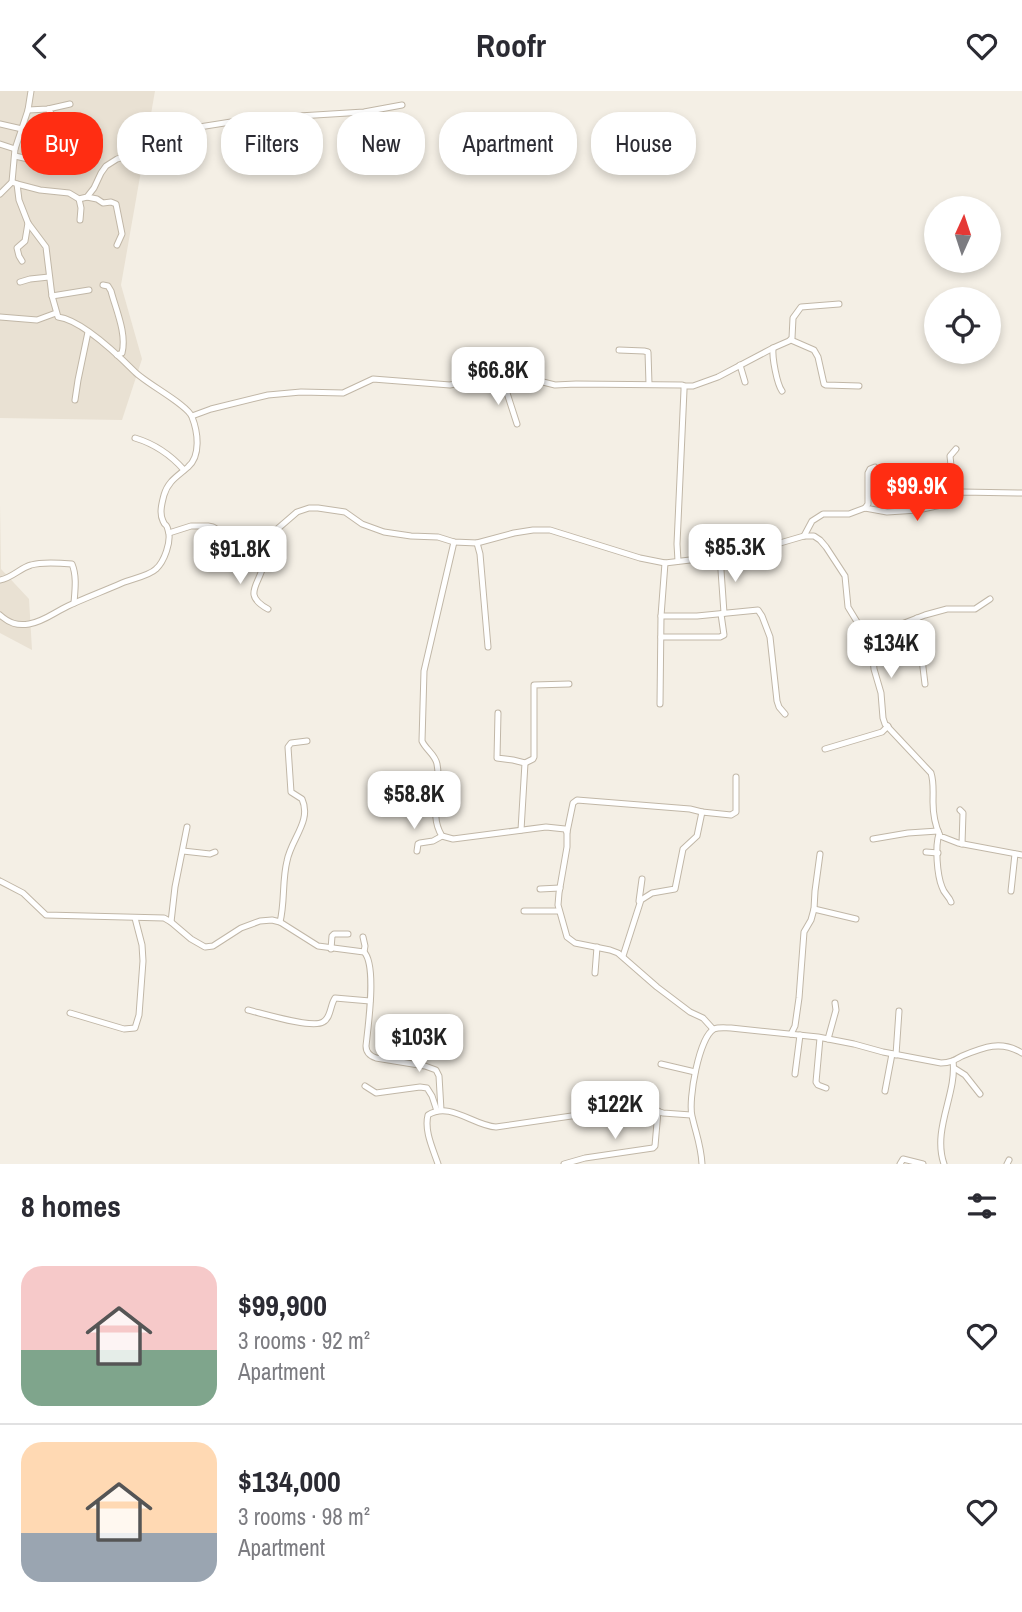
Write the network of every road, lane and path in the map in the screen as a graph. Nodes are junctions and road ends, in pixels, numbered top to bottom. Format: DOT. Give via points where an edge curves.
graph roads {
  1 [pos="31,91"];
  2 [pos="70,104"];
  3 [pos="402,105"];
  4 [pos="48,109"];
  5 [pos="28,110"];
  6 [pos="50,112"];
  7 [pos="0,124"];
  8 [pos="21,129"];
  9 [pos="21,132"];
  10 [pos="0,144"];
  11 [pos="15,152"];
  12 [pos="21,154"];
  13 [pos="14,183"];
  14 [pos="3,186"];
  15 [pos="0,194"];
  16 [pos="87,197"];
  17 [pos="79,199"];
  18 [pos="80,220"];
  19 [pos="28,223"];
  20 [pos="117,245"];
  21 [pos="22,261"];
  22 [pos="49,277"];
  23 [pos="20,282"];
  24 [pos="103,285"];
  25 [pos="89,290"];
  26 [pos="52,296"];
  27 [pos="839,304"];
  28 [pos="56,313"];
  29 [pos="0,317"];
  30 [pos="88,332"];
  31 [pos="791,340"];
  32 [pos="773,348"];
  33 [pos="619,350"];
  34 [pos="117,355"];
  35 [pos="740,365"];
  36 [pos="484,369"];
  37 [pos="484,381"];
  38 [pos="745,382"];
  39 [pos="508,384"];
  40 [pos="649,384"];
  41 [pos="859,386"];
  42 [pos="684,387"];
  43 [pos="782,391"];
  44 [pos="75,400"];
  45 [pos="192,417"];
  46 [pos="517,424"];
  47 [pos="135,438"];
  48 [pos="956,449"];
  49 [pos="875,467"];
  50 [pos="184,470"];
  51 [pos="1022,493"];
  52 [pos="954,494"];
  53 [pos="865,508"];
  54 [pos="169,533"];
  55 [pos="804,536"];
  56 [pos="256,538"];
  57 [pos="454,542"];
  58 [pos="477,543"];
  59 [pos="720,556"];
  60 [pos="678,561"];
  61 [pos="665,563"];
  62 [pos="0,580"];
  63 [pos="990,599"];
  64 [pos="74,603"];
  65 [pos="268,610"];
  66 [pos="722,613"];
  67 [pos="0,615"];
  68 [pos="661,616"];
  69 [pos="917,618"];
  70 [pos="661,637"];
  71 [pos="867,637"];
  72 [pos="488,647"];
  73 [pos="569,684"];
  74 [pos="925,684"];
  75 [pos="660,704"];
  76 [pos="498,713"];
  77 [pos="785,714"];
  78 [pos="888,726"];
  79 [pos="307,741"];
  80 [pos="825,749"];
  81 [pos="525,763"];
  82 [pos="736,777"];
  83 [pos="960,810"];
  84 [pos="702,812"];
  85 [pos="187,827"];
  86 [pos="521,829"];
  87 [pos="567,832"];
  88 [pos="939,832"];
  89 [pos="442,837"];
  90 [pos="873,839"];
  91 [pos="962,843"];
  92 [pos="183,851"];
  93 [pos="416,851"];
  94 [pos="215,852"];
  95 [pos="926,852"];
  96 [pos="938,853"];
  97 [pos="820,854"];
  98 [pos="1018,854"];
  99 [pos="642,879"];
  100 [pos="0,881"];
  101 [pos="560,888"];
  102 [pos="540,889"];
  103 [pos="1011,891"];
  104 [pos="951,902"];
  105 [pos="639,904"];
  106 [pos="814,909"];
  107 [pos="524,911"];
  108 [pos="559,911"];
  109 [pos="135,918"];
  110 [pos="856,919"];
  111 [pos="171,922"];
  112 [pos="280,922"];
  113 [pos="348,935"];
  114 [pos="363,937"];
  115 [pos="597,947"];
  116 [pos="331,949"];
  117 [pos="364,952"];
  118 [pos="623,955"];
  119 [pos="595,973"];
  120 [pos="370,1001"];
  121 [pos="835,1003"];
  122 [pos="248,1010"];
  123 [pos="899,1011"];
  124 [pos="70,1013"];
  125 [pos="713,1029"];
  126 [pos="792,1034"];
  127 [pos="800,1035"];
  128 [pos="820,1038"];
  129 [pos="828,1039"];
  130 [pos="1022,1053"];
  131 [pos="894,1055"];
  132 [pos="661,1064"];
  133 [pos="953,1064"];
  134 [pos="695,1072"];
  135 [pos="795,1074"];
  136 [pos="366,1086"];
  137 [pos="826,1088"];
  138 [pos="885,1091"];
  139 [pos="980,1094"];
  140 [pos="439,1110"];
  141 [pos="658,1111"];
  142 [pos="691,1115"];
  143 [pos="438,1164"];
  144 [pos="564,1164"];
  145 [pos="702,1164"];
  146 [pos="900,1164"];
  147 [pos="923,1164"];
  148 [pos="944,1164"];
  1 -- 5 [label="street"];
  2 -- 4 [label="street"];
  3 -- 16 [label="street" via="194,128 106,166"];
  4 -- 5 [label="street"];
  4 -- 6 [label="street"];
  7 -- 8 [label="street"];
  9 -- 11 [label="street"];
  10 -- 11 [label="street"];
  11 -- 12 [label="street"];
  11 -- 13 [label="street"];
  13 -- 14 [label="street"];
  13 -- 17 [label="street"];
  13 -- 19 [label="street"];
  14 -- 15 [label="street"];
  16 -- 17 [label="street"];
  16 -- 20 [label="street" via="116,204 122,234"];
  17 -- 18 [label="street"];
  19 -- 21 [label="street" via="25,241 17,248"];
  19 -- 22 [label="street" via="46,247"];
  22 -- 23 [label="street"];
  22 -- 26 [label="street"];
  24 -- 34 [label="street" via="111,291 121,330 124,347"];
  25 -- 26 [label="street"];
  26 -- 28 [label="street"];
  27 -- 31 [label="street" via="801,307 793,318"];
  28 -- 29 [label="street" via="37,320"];
  28 -- 30 [label="street"];
  30 -- 34 [label="street"];
  30 -- 44 [label="street"];
  31 -- 32 [label="street"];
  31 -- 41 [label="street" via="814,350 824,384"];
  32 -- 35 [label="street"];
  32 -- 43 [label="street"];
  33 -- 40 [label="street" via="648,352"];
  34 -- 45 [label="street"];
  35 -- 38 [label="street"];
  35 -- 42 [label="street"];
  36 -- 37 [label="street"];
  37 -- 39 [label="street"];
  37 -- 45 [label="street" via="450,385 373,379 343,393 268,395"];
  39 -- 40 [label="street"];
  39 -- 46 [label="street"];
  40 -- 42 [label="street"];
  42 -- 60 [label="street"];
  45 -- 50 [label="street" via="197,447"];
  47 -- 50 [label="street" via="173,457"];
  48 -- 52 [label="street" via="950,456"];
  49 -- 53 [label="street" via="869,473"];
  50 -- 54 [label="street" via="168,484 162,503"];
  51 -- 52 [label="street"];
  52 -- 53 [label="street" via="941,505 918,510"];
  53 -- 55 [label="street" via="849,514 823,514"];
  54 -- 56 [label="street" via="199,525 213,527 234,540"];
  54 -- 64 [label="street" via="159,565 151,573"];
  55 -- 59 [label="street"];
  55 -- 71 [label="street" via="820,540 845,576 848,607"];
  56 -- 57 [label="street" via="309,508 345,512 384,532"];
  56 -- 65 [label="street" via="263,565 254,597"];
  57 -- 58 [label="street"];
  57 -- 89 [label="street" via="422,685 422,741 436,759 436,823"];
  58 -- 61 [label="street" via="523,531 550,530"];
  58 -- 72 [label="street"];
  59 -- 60 [label="street"];
  59 -- 66 [label="street"];
  60 -- 61 [label="street"];
  61 -- 68 [label="street"];
  62 -- 64 [label="street" via="29,565 72,565"];
  63 -- 69 [label="street" via="975,609 947,609"];
  64 -- 67 [label="street" via="27,624 14,624"];
  66 -- 68 [label="street"];
  66 -- 70 [label="street" via="724,635 720,637"];
  66 -- 77 [label="street" via="755,609 760,613 771,643 777,701"];
  68 -- 70 [label="street"];
  69 -- 71 [label="street"];
  69 -- 74 [label="street"];
  70 -- 75 [label="street"];
  71 -- 78 [label="street"];
  73 -- 81 [label="street" via="534,685 534,757"];
  76 -- 81 [label="street" via="497,758"];
  78 -- 80 [label="street" via="882,732"];
  78 -- 88 [label="street" via="931,773"];
  79 -- 112 [label="street" via="288,747 291,792 302,799 306,811 287,861"];
  81 -- 86 [label="street"];
  82 -- 84 [label="street" via="734,814"];
  83 -- 91 [label="street" via="964,816"];
  84 -- 87 [label="street" via="577,800"];
  84 -- 105 [label="street" via="697,836 683,849 675,889 646,896"];
  85 -- 92 [label="street"];
  86 -- 87 [label="street" via="561,827"];
  86 -- 89 [label="street"];
  87 -- 101 [label="street"];
  88 -- 90 [label="street"];
  88 -- 91 [label="street"];
  88 -- 96 [label="street"];
  89 -- 93 [label="street" via="420,843"];
  91 -- 98 [label="street"];
  92 -- 94 [label="street"];
  92 -- 111 [label="street"];
  95 -- 96 [label="street"];
  96 -- 104 [label="street" via="942,889"];
  97 -- 106 [label="street"];
  98 -- 103 [label="street"];
  99 -- 105 [label="street"];
  100 -- 109 [label="street" via="23,893 46,915"];
  101 -- 102 [label="street"];
  101 -- 108 [label="street"];
  105 -- 118 [label="street"];
  106 -- 110 [label="street"];
  106 -- 126 [label="street" via="804,932"];
  107 -- 108 [label="street"];
  108 -- 115 [label="street" via="569,939"];
  109 -- 111 [label="street" via="159,917"];
  109 -- 124 [label="street" via="143,961 135,1028"];
  111 -- 112 [label="street" via="209,947 254,923"];
  112 -- 116 [label="street"];
  113 -- 116 [label="street" via="334,934"];
  114 -- 117 [label="street"];
  115 -- 118 [label="street"];
  115 -- 119 [label="street"];
  116 -- 117 [label="street"];
  117 -- 120 [label="street" via="369,960"];
  118 -- 125 [label="street"];
  120 -- 122 [label="street" via="335,998 326,1019 312,1024"];
  120 -- 140 [label="street" via="367,1052 376,1058 436,1070"];
  121 -- 129 [label="street"];
  123 -- 131 [label="street"];
  125 -- 126 [label="street"];
  125 -- 134 [label="street"];
  126 -- 127 [label="street"];
  127 -- 128 [label="street"];
  127 -- 135 [label="street"];
  128 -- 129 [label="street"];
  128 -- 137 [label="street" via="816,1081"];
  129 -- 131 [label="street"];
  130 -- 133 [label="street" via="1012,1047 983,1048"];
  131 -- 133 [label="street"];
  131 -- 138 [label="street"];
  132 -- 134 [label="street"];
  133 -- 139 [label="street"];
  133 -- 148 [label="street" via="943,1114"];
  134 -- 142 [label="street"];
  136 -- 140 [label="street" via="376,1093 427,1088"];
  140 -- 141 [label="street" via="496,1127 633,1107"];
  140 -- 143 [label="street" via="426,1120"];
  141 -- 142 [label="street"];
  141 -- 144 [label="street" via="658,1148"];
  142 -- 145 [label="street"];
  146 -- 147 [label="street" via="903,1159"];
}
